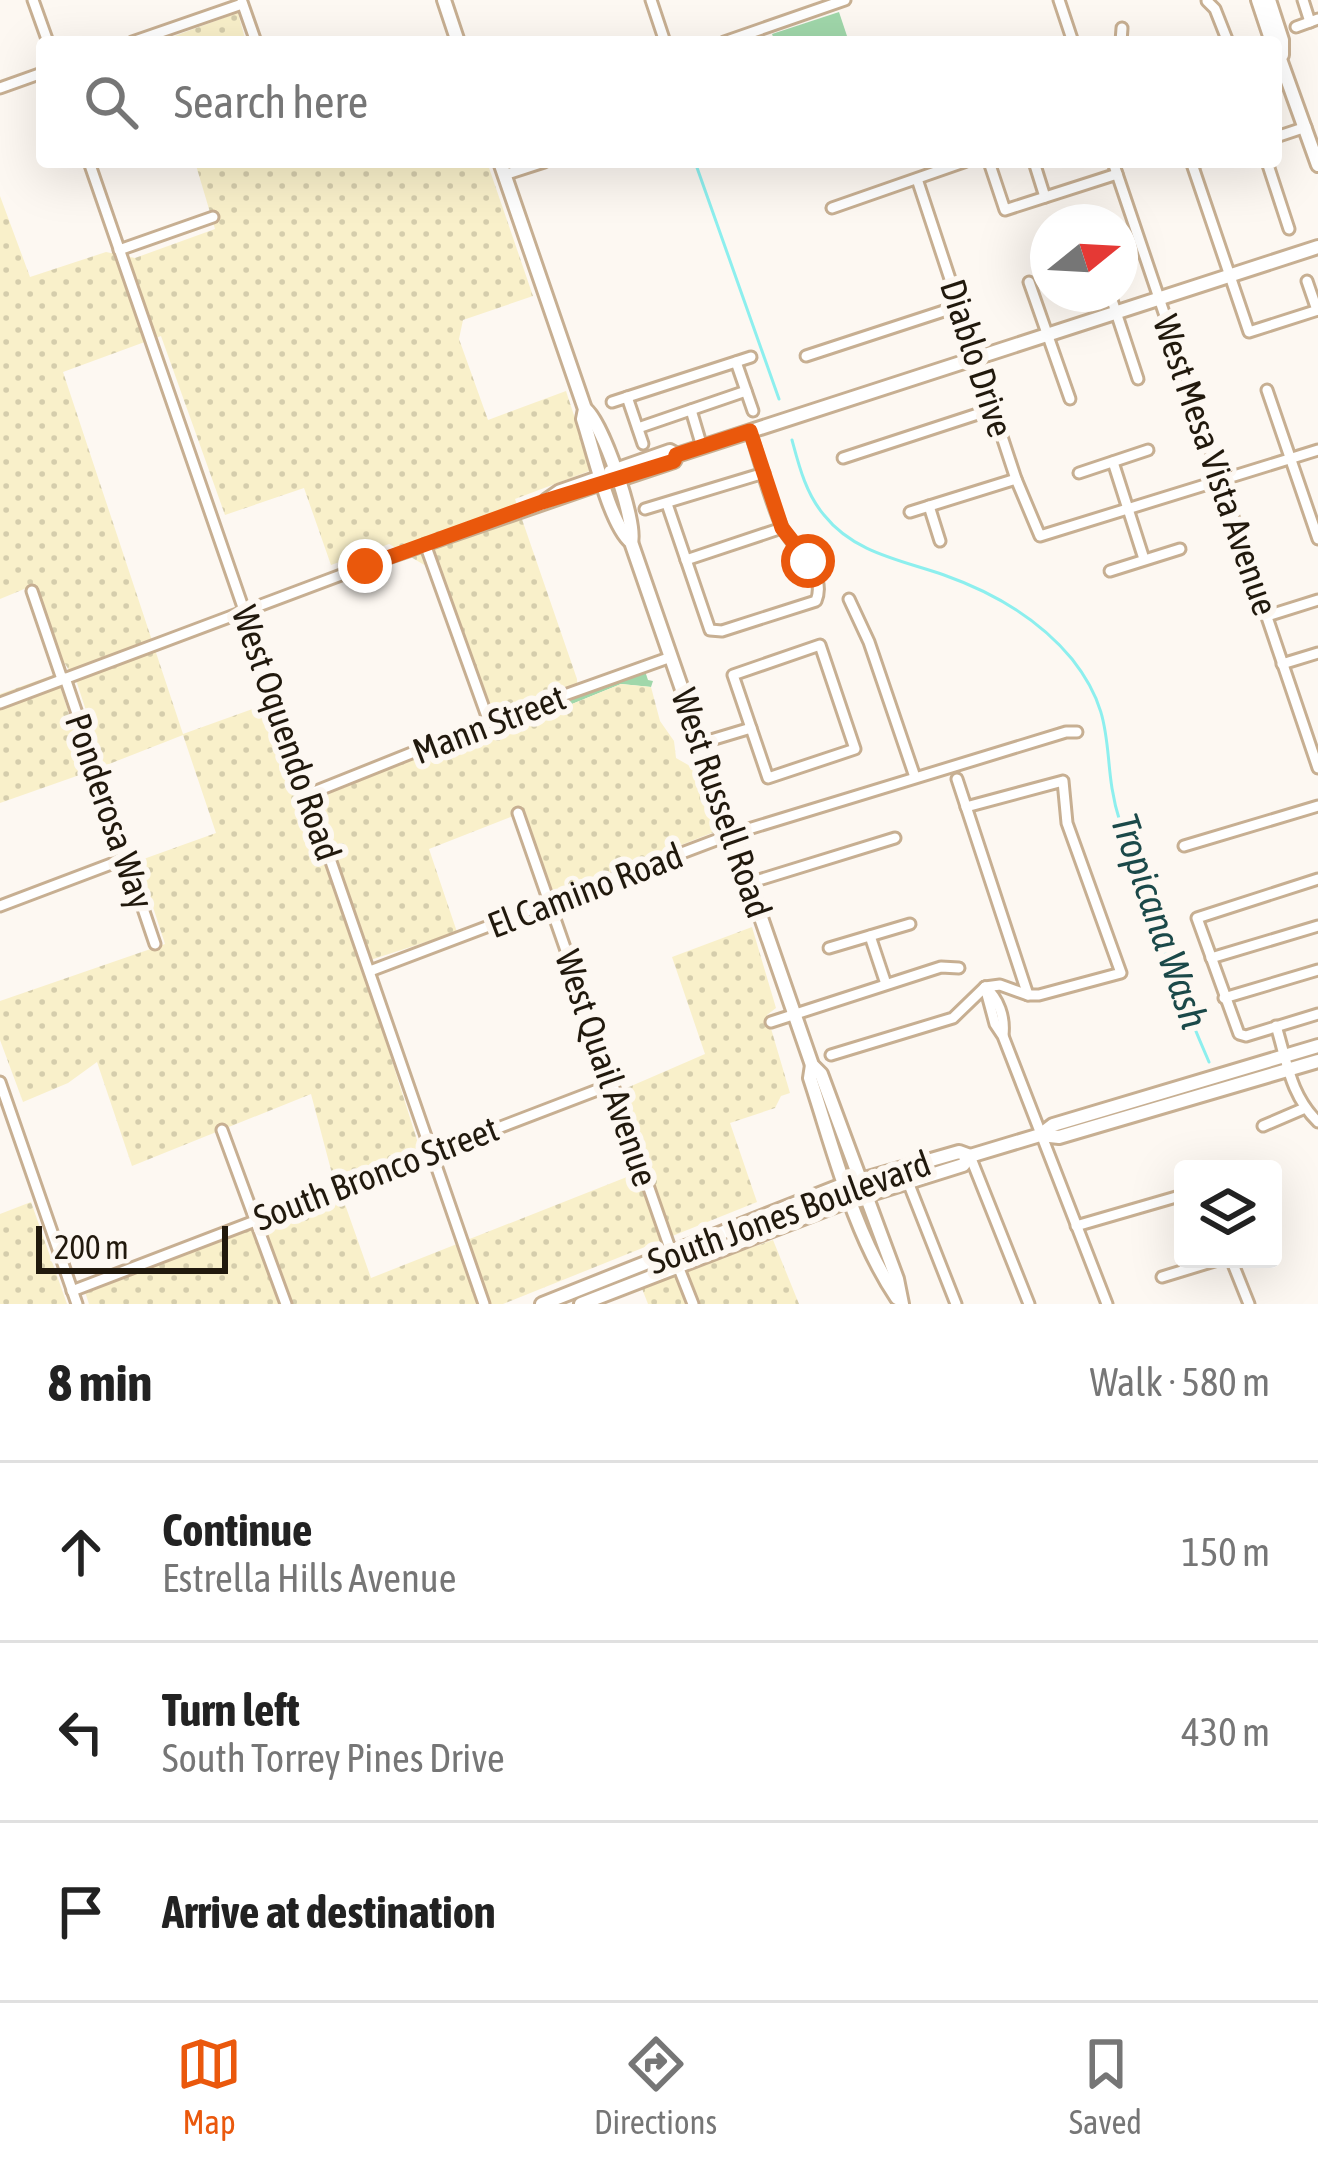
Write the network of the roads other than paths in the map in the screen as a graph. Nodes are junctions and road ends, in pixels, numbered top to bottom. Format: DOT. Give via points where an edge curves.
graph roads {
  1 [pos="34,0"];
  2 [pos="444,0"];
  3 [pos="651,0"];
  4 [pos="845,0"];
  5 [pos="1059,0"];
  6 [pos="1258,0"];
  7 [pos="1269,0"];
  8 [pos="1303,0"];
  9 [pos="1207,1"];
  10 [pos="242,2"];
  11 [pos="1314,21"];
  12 [pos="1296,27"];
  13 [pos="1122,28"];
  14 [pos="46,36"];
  15 [pos="148,36"];
  16 [pos="254,36"];
  17 [pos="456,36"];
  18 [pos="663,36"];
  19 [pos="741,36"];
  20 [pos="1071,36"];
  21 [pos="1121,36"];
  22 [pos="1226,36"];
  23 [pos="1271,36"];
  24 [pos="1281,36"];
  25 [pos="1282,64"];
  26 [pos="36,75"];
  27 [pos="0,88"];
  28 [pos="1306,127"];
  29 [pos="1282,135"];
  30 [pos="1318,165"];
  31 [pos="91,168"];
  32 [pos="947,168"];
  33 [pos="991,168"];
  34 [pos="1036,168"];
  35 [pos="1115,168"];
  36 [pos="1197,168"];
  37 [pos="1269,168"];
  38 [pos="502,169"];
  39 [pos="917,179"];
  40 [pos="1046,197"];
  41 [pos="832,208"];
  42 [pos="213,217"];
  43 [pos="1289,229"];
  44 [pos="1318,247"];
  45 [pos="119,250"];
  46 [pos="1230,275"];
  47 [pos="1306,281"];
  48 [pos="1029,282"];
  49 [pos="1160,298"];
  50 [pos="1138,305"];
  51 [pos="959,306"];
  52 [pos="1317,310"];
  53 [pos="1116,312"];
  54 [pos="1048,334"];
  55 [pos="806,356"];
  56 [pos="751,357"];
  57 [pos="975,358"];
  58 [pos="736,362"];
  59 [pos="1138,379"];
  60 [pos="1267,390"];
  61 [pos="746,391"];
  62 [pos="627,397"];
  63 [pos="1070,399"];
  64 [pos="612,402"];
  65 [pos="691,410"];
  66 [pos="993,410"];
  67 [pos="752,411"];
  68 [pos="638,428"];
  69 [pos="750,431"];
  70 [pos="643,444"];
  71 [pos="702,447"];
  72 [pos="1148,450"];
  73 [pos="1318,450"];
  74 [pos="843,458"];
  75 [pos="1291,459"];
  76 [pos="1113,462"];
  77 [pos="764,473"];
  78 [pos="1079,473"];
  79 [pos="609,477"];
  80 [pos="1016,478"];
  81 [pos="1222,481"];
  82 [pos="668,504"];
  83 [pos="929,506"];
  84 [pos="645,509"];
  85 [pos="1129,511"];
  86 [pos="910,512"];
  87 [pos="782,528"];
  88 [pos="1318,539"];
  89 [pos="940,542"];
  90 [pos="425,544"];
  91 [pos="1180,549"];
  92 [pos="686,560"];
  93 [pos="1144,560"];
  94 [pos="1110,571"];
  95 [pos="32,592"];
  96 [pos="849,598"];
  97 [pos="1318,600"];
  98 [pos="246,612"];
  99 [pos="1267,616"];
  100 [pos="1318,653"];
  101 [pos="671,657"];
  102 [pos="1282,664"];
  103 [pos="64,679"];
  104 [pos="0,703"];
  105 [pos="490,722"];
  106 [pos="751,728"];
  107 [pos="1077,732"];
  108 [pos="701,743"];
  109 [pos="1318,768"];
  110 [pos="915,777"];
  111 [pos="957,779"];
  112 [pos="309,794"];
  113 [pos="1318,806"];
  114 [pos="966,807"];
  115 [pos="518,814"];
  116 [pos="732,834"];
  117 [pos="895,838"];
  118 [pos="1184,846"];
  119 [pos="128,858"];
  120 [pos="1318,879"];
  121 [pos="749,883"];
  122 [pos="550,903"];
  123 [pos="0,906"];
  124 [pos="910,924"];
  125 [pos="1318,926"];
  126 [pos="870,936"];
  127 [pos="155,944"];
  128 [pos="829,948"];
  129 [pos="1211,958"];
  130 [pos="959,968"];
  131 [pos="1318,970"];
  132 [pos="370,971"];
  133 [pos="886,984"];
  134 [pos="985,987"];
  135 [pos="1028,995"];
  136 [pos="1224,998"];
  137 [pos="794,1013"];
  138 [pos="1318,1014"];
  139 [pos="771,1022"];
  140 [pos="1276,1026"];
  141 [pos="1318,1046"];
  142 [pos="831,1054"];
  143 [pos="1318,1061"];
  144 [pos="1285,1064"];
  145 [pos="0,1082"];
  146 [pos="613,1084"];
  147 [pos="1181,1087"];
  148 [pos="1305,1108"];
  149 [pos="4,1110"];
  150 [pos="1150,1111"];
  151 [pos="1318,1122"];
  152 [pos="1263,1126"];
  153 [pos="222,1130"];
  154 [pos="1040,1135"];
  155 [pos="433,1151"];
  156 [pos="970,1156"];
  157 [pos="852,1182"];
  158 [pos="908,1182"];
  159 [pos="858,1198"];
  160 [pos="1174,1198"];
  161 [pos="254,1220"];
  162 [pos="1076,1226"];
  163 [pos="675,1260"];
  164 [pos="1190,1268"];
  165 [pos="1235,1268"];
  166 [pos="1162,1276"];
  167 [pos="72,1291"];
  168 [pos="77,1304"];
  169 [pos="286,1304"];
  170 [pos="484,1304"];
  171 [pos="542,1304"];
  172 [pos="581,1304"];
  173 [pos="693,1304"];
  174 [pos="902,1304"];
  175 [pos="956,1304"];
  176 [pos="1029,1304"];
  177 [pos="1108,1304"];
  178 [pos="1249,1304"];
  1 -- 14 [label="street"];
  2 -- 17 [label="main road"];
  3 -- 18 [label="street"];
  4 -- 19 [label="street"];
  5 -- 20 [label="street"];
  6 -- 23 [label="main road"];
  7 -- 24 [label="main road"];
  8 -- 11 [label="street"];
  9 -- 22 [label="street"];
  10 -- 15 [label="street"];
  10 -- 16 [label="street"];
  11 -- 12 [label="street"];
  13 -- 21 [label="street"];
  25 -- 28 [label="main road"];
  26 -- 27 [label="street"];
  28 -- 29 [label="street"];
  28 -- 30 [label="main road"];
  31 -- 45 [label="street, West Oquendo Road"];
  32 -- 39 [label="street"];
  33 -- 40 [label="street" via="1005,210"];
  34 -- 40 [label="street"];
  35 -- 40 [label="street"];
  35 -- 49 [label="street, West Mesa Vista Avenue"];
  36 -- 46 [label="street"];
  37 -- 43 [label="street"];
  38 -- 79 [label="main road, West Russell Road" via="585,409 595,416"];
  39 -- 41 [label="street"];
  39 -- 51 [label="street, Diablo Drive"];
  42 -- 45 [label="street"];
  44 -- 46 [label="main road"];
  45 -- 98 [label="street, West Oquendo Road"];
  46 -- 49 [label="main road"];
  46 -- 52 [label="street" via="1249,332"];
  47 -- 52 [label="street"];
  48 -- 54 [label="street"];
  49 -- 50 [label="main road"];
  49 -- 81 [label="street, West Mesa Vista Avenue"];
  51 -- 55 [label="street"];
  51 -- 57 [label="street, Diablo Drive"];
  53 -- 54 [label="main road"];
  53 -- 59 [label="street"];
  54 -- 57 [label="main road"];
  54 -- 63 [label="street"];
  56 -- 58 [label="street"];
  57 -- 66 [label="street, Diablo Drive"];
  57 -- 69 [label="main road"];
  58 -- 61 [label="street"];
  58 -- 62 [label="street"];
  60 -- 75 [label="street"];
  61 -- 65 [label="street"];
  61 -- 67 [label="street"];
  62 -- 64 [label="street"];
  62 -- 68 [label="street"];
  65 -- 68 [label="street"];
  65 -- 71 [label="street"];
  66 -- 74 [label="street"];
  66 -- 80 [label="street, Diablo Drive"];
  68 -- 70 [label="street"];
  69 -- 71 [label="main road"];
  69 -- 77 [label="street"];
  71 -- 79 [label="main road"];
  72 -- 76 [label="street"];
  73 -- 75 [label="street"];
  75 -- 81 [label="street"];
  75 -- 88 [label="street"];
  76 -- 78 [label="street"];
  76 -- 85 [label="street"];
  77 -- 82 [label="street"];
  77 -- 87 [label="street"];
  79 -- 90 [label="street"];
  79 -- 101 [label="main road, West Russell Road" via="634,531"];
  80 -- 83 [label="street"];
  80 -- 85 [label="street, Diablo Drive" via="1040,536"];
  81 -- 85 [label="street"];
  81 -- 99 [label="street, West Mesa Vista Avenue"];
  82 -- 84 [label="street"];
  82 -- 92 [label="street"];
  83 -- 86 [label="street"];
  83 -- 89 [label="street"];
  85 -- 93 [label="street"];
  87 -- 92 [label="street"];
  87 -- 92 [label="street" via="808,561 820,598 715,633"];
  90 -- 98 [label="street"];
  90 -- 105 [label="street"];
  91 -- 93 [label="street"];
  93 -- 94 [label="street"];
  95 -- 103 [label="street, Ponderosa Way"];
  96 -- 110 [label="street"];
  97 -- 99 [label="street"];
  98 -- 103 [label="street"];
  98 -- 112 [label="street, West Oquendo Road"];
  99 -- 102 [label="street, West Mesa Vista Avenue"];
  100 -- 102 [label="street"];
  101 -- 105 [label="street, Mann Street"];
  101 -- 108 [label="main road, West Russell Road"];
  102 -- 109 [label="street, West Mesa Vista Avenue"];
  103 -- 104 [label="street"];
  103 -- 119 [label="street, Ponderosa Way"];
  105 -- 112 [label="street, Mann Street"];
  106 -- 106 [label="street" via="767,778 854,748 820,645 733,675"];
  106 -- 108 [label="street"];
  107 -- 110 [label="street, El Camino Road"];
  108 -- 116 [label="main road, West Russell Road"];
  110 -- 116 [label="street, El Camino Road"];
  111 -- 114 [label="street"];
  112 -- 132 [label="street, West Oquendo Road"];
  113 -- 118 [label="street"];
  114 -- 135 [label="street"];
  114 -- 135 [label="street" via="1063,781 1067,823 1121,974"];
  115 -- 122 [label="street, West Quail Avenue"];
  116 -- 121 [label="main road, West Russell Road"];
  116 -- 122 [label="street, El Camino Road"];
  117 -- 121 [label="street"];
  119 -- 123 [label="street"];
  119 -- 127 [label="street, Ponderosa Way"];
  120 -- 129 [label="street" via="1198,915"];
  121 -- 137 [label="main road, West Russell Road"];
  122 -- 132 [label="street, El Camino Road"];
  122 -- 146 [label="street, West Quail Avenue"];
  124 -- 126 [label="street"];
  125 -- 129 [label="street"];
  126 -- 128 [label="street"];
  126 -- 133 [label="street"];
  129 -- 136 [label="street"];
  130 -- 133 [label="street"];
  131 -- 136 [label="street"];
  132 -- 155 [label="street, West Oquendo Road"];
  133 -- 137 [label="street"];
  134 -- 135 [label="street"];
  134 -- 142 [label="street" via="953,1018"];
  134 -- 154 [label="street"];
  136 -- 140 [label="street" via="1239,1034"];
  137 -- 139 [label="street"];
  137 -- 157 [label="main road, West Russell Road"];
  138 -- 140 [label="street"];
  140 -- 144 [label="street"];
  141 -- 144 [label="main road, South Jones Boulevard"];
  143 -- 144 [label="main road, South Jones Boulevard"];
  144 -- 147 [label="main road, South Jones Boulevard"];
  144 -- 148 [label="street"];
  144 -- 150 [label="main road, South Jones Boulevard"];
  145 -- 149 [label="street"];
  146 -- 155 [label="street, South Bronco Street"];
  146 -- 163 [label="street, West Quail Avenue"];
  147 -- 150 [label="main road"];
  147 -- 154 [label="main road, South Jones Boulevard" via="1053,1124"];
  148 -- 151 [label="street"];
  148 -- 152 [label="street"];
  149 -- 167 [label="street"];
  150 -- 154 [label="main road, South Jones Boulevard"];
  153 -- 161 [label="street"];
  154 -- 156 [label="main road, South Jones Boulevard"];
  154 -- 162 [label="street"];
  155 -- 161 [label="street, South Bronco Street"];
  155 -- 170 [label="street, West Oquendo Road"];
  156 -- 157 [label="main road, South Jones Boulevard" via="959,1152"];
  156 -- 158 [label="main road, South Jones Boulevard"];
  156 -- 176 [label="street"];
  157 -- 159 [label="main road, West Russell Road"];
  157 -- 163 [label="main road, South Jones Boulevard"];
  158 -- 159 [label="main road, South Jones Boulevard"];
  158 -- 175 [label="street"];
  159 -- 163 [label="main road, South Jones Boulevard"];
  159 -- 174 [label="main road, West Russell Road"];
  160 -- 162 [label="street"];
  161 -- 167 [label="street, South Bronco Street"];
  161 -- 169 [label="street"];
  162 -- 177 [label="street"];
  163 -- 171 [label="main road, South Jones Boulevard"];
  163 -- 172 [label="main road, South Jones Boulevard"];
  163 -- 173 [label="street, West Quail Avenue"];
  164 -- 166 [label="street"];
  165 -- 178 [label="street"];
  167 -- 168 [label="street"];
}
